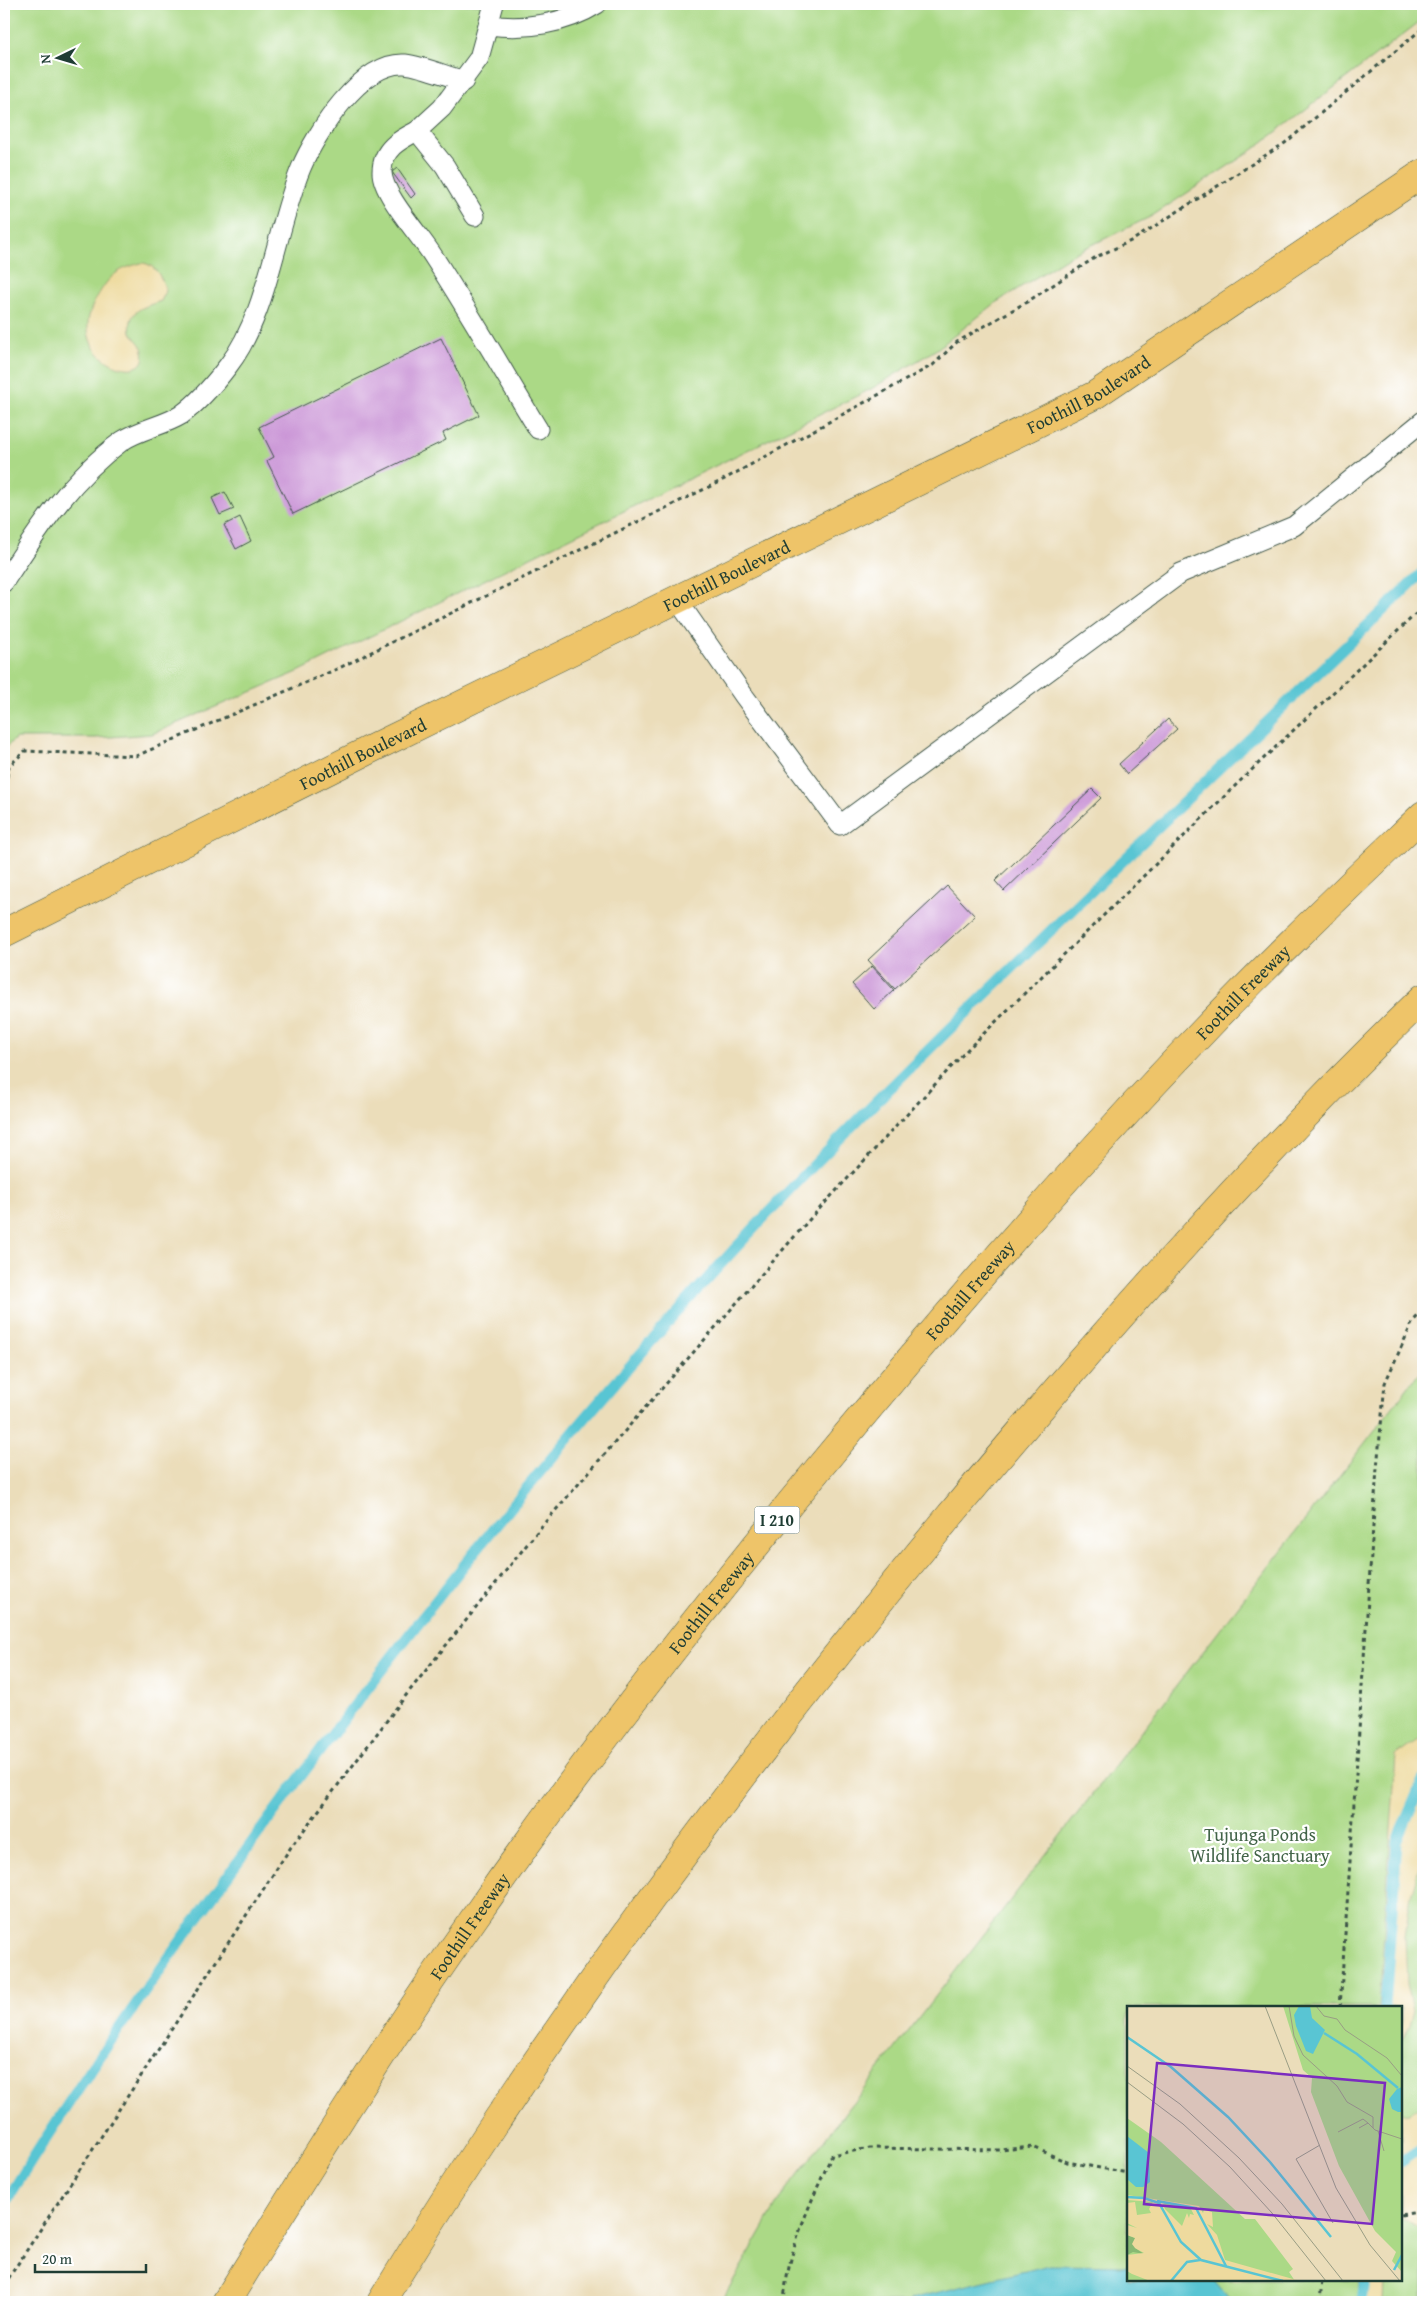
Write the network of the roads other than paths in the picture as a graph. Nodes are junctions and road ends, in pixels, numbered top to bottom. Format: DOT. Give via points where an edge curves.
graph roads {
  1 [pos="494,4"];
  2 [pos="597,4"];
  3 [pos="489,25"];
  4 [pos="464,81"];
  5 [pos="417,131"];
  6 [pos="1423,173"];
  7 [pos="475,216"];
  8 [pos="1423,421"];
  9 [pos="538,429"];
  10 [pos="4,582"];
  11 [pos="678,600"];
  12 [pos="1423,815"];
  13 [pos="4,933"];
  14 [pos="1423,998"];
  15 [pos="226,2302"];
  16 [pos="381,2302"];
  1 -- 3 [label="lane"];
  2 -- 3 [label="lane" via="554,22 514,29"];
  3 -- 4 [label="lane" via="479,58"];
  4 -- 5 [label="lane"];
  4 -- 10 [label="lane" via="405,64 383,69 354,87 325,125 301,167 256,310 238,352 203,395 180,415 124,440 95,462 50,513"];
  5 -- 7 [label="lane" via="445,166"];
  5 -- 9 [label="lane" via="389,149 382,172 384,186 432,255"];
  6 -- 11 [label="main road, Foothill Boulevard" via="1095,395"];
  8 -- 11 [label="lane" via="1294,526 1181,573 840,825 744,696"];
  11 -- 13 [label="main road, Foothill Boulevard" via="374,747"];
  12 -- 15 [label="main road, Foothill Freeway / I 210" via="1198,1037 1090,1153 981,1275 772,1525 670,1654 479,1911 391,2039"];
  14 -- 16 [label="main road" via="1293,1128 1130,1306 868,1616 773,1735 586,1987 501,2112"];
}
